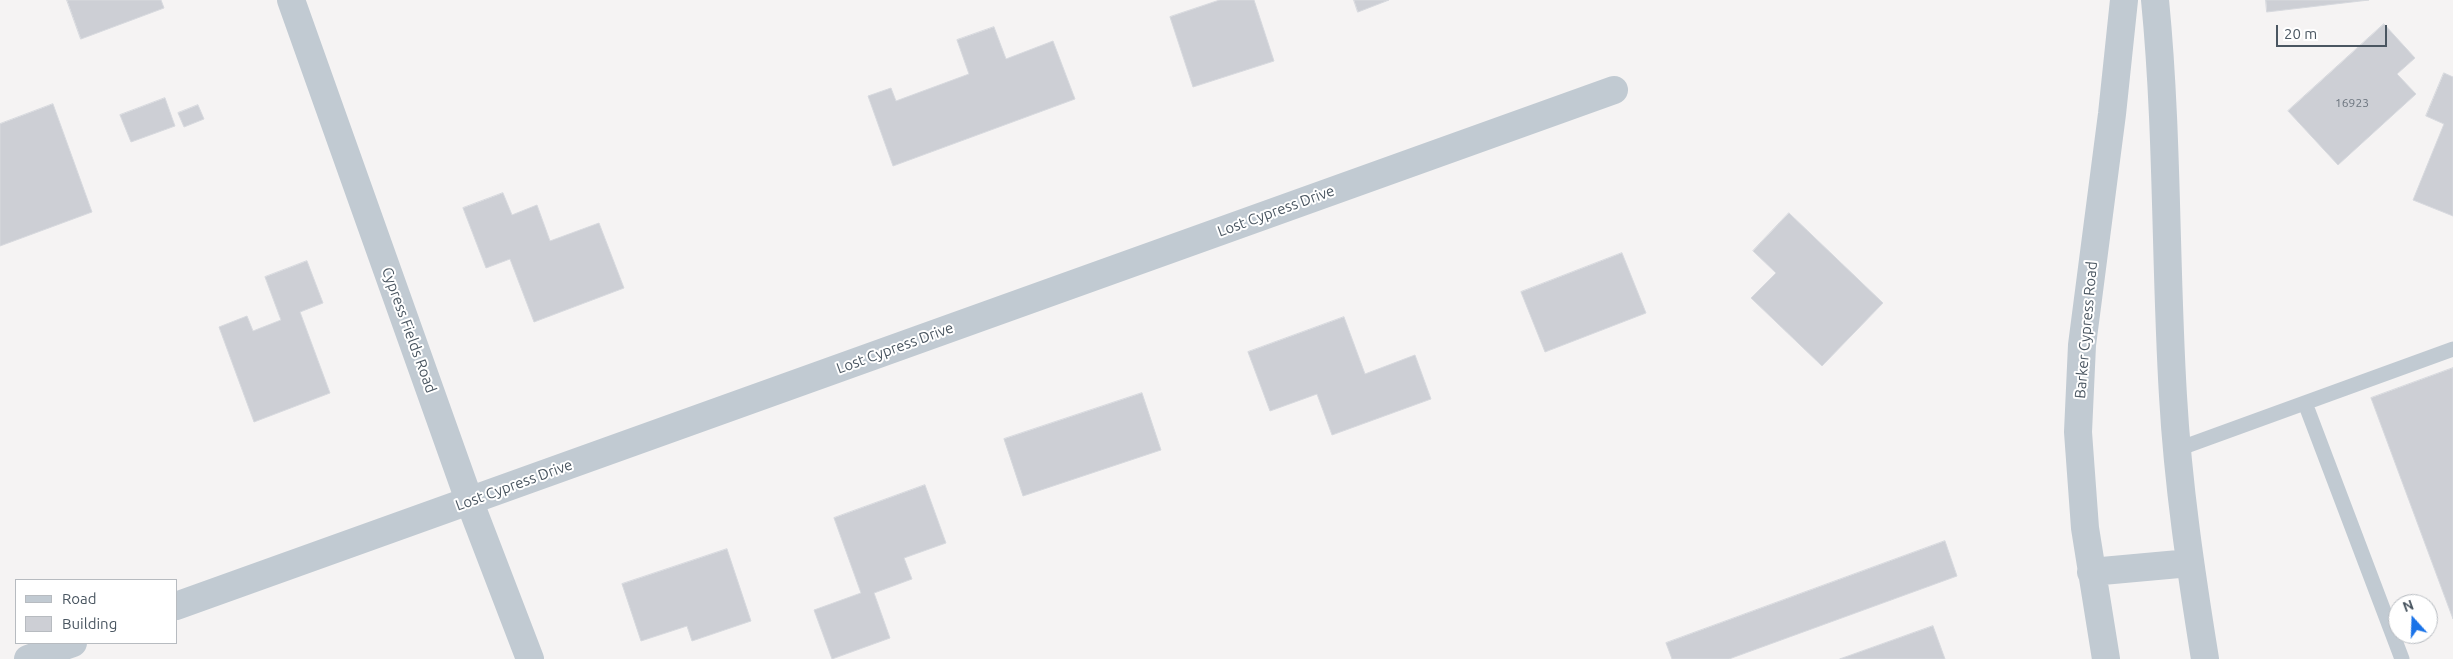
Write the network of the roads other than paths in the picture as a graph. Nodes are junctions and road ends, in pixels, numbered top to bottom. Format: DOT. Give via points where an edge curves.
graph roads {
  1 [pos="291,0"];
  2 [pos="2124,0"];
  3 [pos="2155,0"];
  4 [pos="1614,90"];
  5 [pos="2453,349"];
  6 [pos="2306,403"];
  7 [pos="2178,449"];
  8 [pos="470,500"];
  9 [pos="2190,562"];
  10 [pos="2091,572"];
  11 [pos="178,605"];
  12 [pos="70,644"];
  13 [pos="28,659"];
  14 [pos="530,659"];
  15 [pos="2106,659"];
  16 [pos="2204,659"];
  17 [pos="2402,659"];
  1 -- 8 [label="street, Cypress Fields Road"];
  2 -- 10 [label="street, Barker Cypress Road" via="2082,345 2078,432"];
  3 -- 7 [label="street" via="2162,68 2173,398"];
  4 -- 8 [label="street, Lost Cypress Drive"];
  5 -- 6 [label="lane"];
  6 -- 7 [label="lane"];
  6 -- 17 [label="lane"];
  7 -- 9 [label="street" via="2184,531"];
  8 -- 11 [label="street, Lost Cypress Drive"];
  8 -- 14 [label="street, Cypress Fields Road"];
  9 -- 10 [label="street"];
  9 -- 16 [label="street"];
  10 -- 15 [label="street, Barker Cypress Road"];
  12 -- 13 [label="street"];
}
